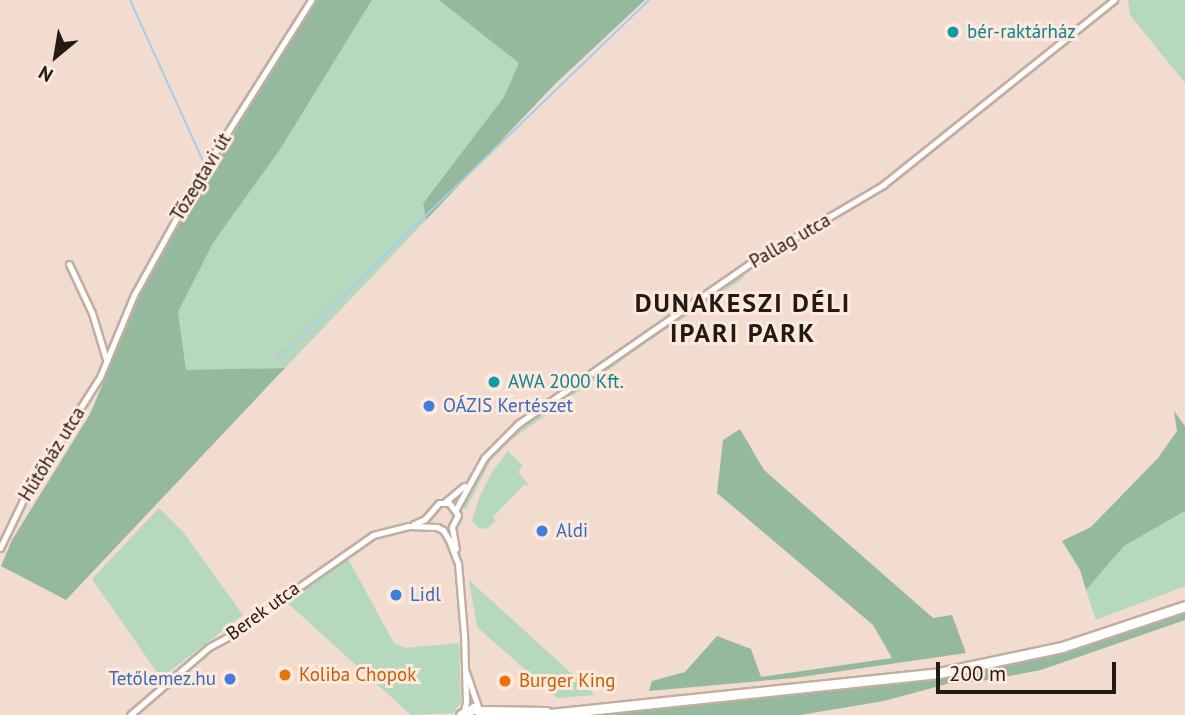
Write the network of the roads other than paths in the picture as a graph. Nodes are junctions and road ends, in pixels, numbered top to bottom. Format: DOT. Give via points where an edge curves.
graph roads {
  1 [pos="311,0"];
  2 [pos="1114,0"];
  3 [pos="69,264"];
  4 [pos="106,362"];
  5 [pos="469,482"];
  6 [pos="445,502"];
  7 [pos="456,509"];
  8 [pos="432,511"];
  9 [pos="408,526"];
  10 [pos="437,527"];
  11 [pos="452,527"];
  12 [pos="443,530"];
  13 [pos="0,548"];
  14 [pos="458,563"];
  15 [pos="1185,606"];
  16 [pos="465,670"];
  17 [pos="483,712"];
  18 [pos="552,713"];
  19 [pos="461,714"];
  20 [pos="130,715"];
  21 [pos="540,715"];
  1 -- 4 [label="street, Tőzegtavi út" via="198,179 134,295"];
  2 -- 5 [label="street, Pallag utca" via="883,185 749,264 518,425 484,458"];
  3 -- 4 [label="street" via="104,344"];
  4 -- 13 [label="street, Hűtőház utca" via="27,492"];
  5 -- 6 [label="street, Pallag utca"];
  5 -- 7 [label="street, Pallag utca"];
  6 -- 7 [label="street"];
  6 -- 8 [label="street"];
  7 -- 11 [label="street"];
  8 -- 9 [label="street, Berek utca"];
  8 -- 10 [label="street"];
  9 -- 10 [label="street, Berek utca"];
  9 -- 20 [label="street, Berek utca" via="373,534 209,647"];
  10 -- 12 [label="street"];
  11 -- 12 [label="street"];
  11 -- 14 [label="street"];
  12 -- 14 [label="street"];
  14 -- 16 [label="street"];
  15 -- 18 [label="main road" via="1062,647 950,671"];
  16 -- 17 [label="street"];
  16 -- 19 [label="street"];
  17 -- 18 [label="main road"];
  17 -- 19 [label="main road"];
  18 -- 21 [label="main road"];
}
